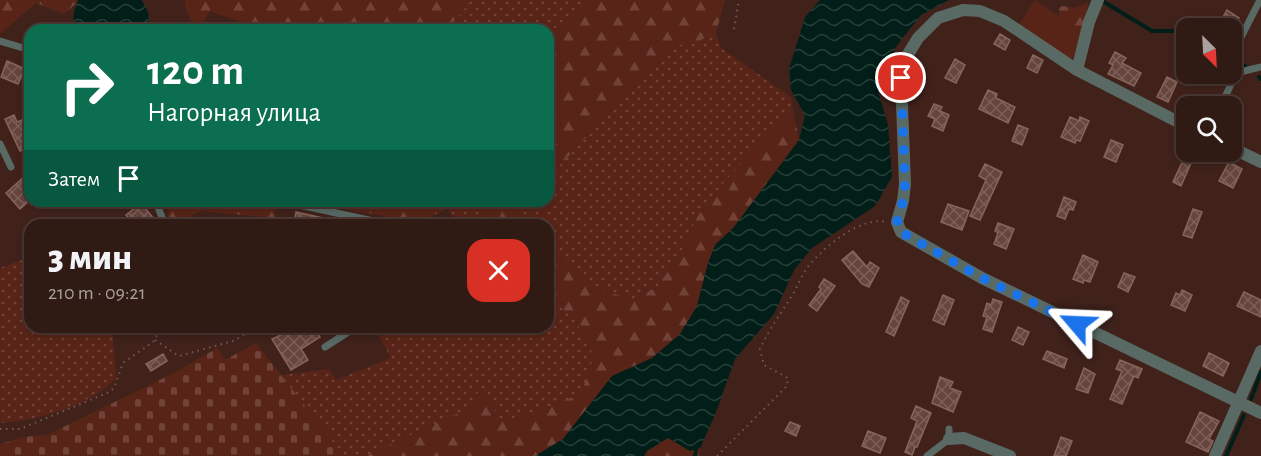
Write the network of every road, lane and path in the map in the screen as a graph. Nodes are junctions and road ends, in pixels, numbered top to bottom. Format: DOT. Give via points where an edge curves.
graph roads {
  1 [pos="739,0"];
  2 [pos="1098,0"];
  3 [pos="1260,0"];
  4 [pos="734,29"];
  5 [pos="1242,35"];
  6 [pos="0,41"];
  7 [pos="24,48"];
  8 [pos="1261,67"];
  9 [pos="1077,70"];
  10 [pos="1242,72"];
  11 [pos="1176,121"];
  12 [pos="0,144"];
  13 [pos="1242,153"];
  14 [pos="1261,162"];
  15 [pos="12,167"];
  16 [pos="309,207"];
  17 [pos="364,219"];
  18 [pos="886,222"];
  19 [pos="158,333"];
  20 [pos="247,333"];
  21 [pos="346,333"];
  22 [pos="154,340"];
  23 [pos="324,347"];
  24 [pos="1261,351"];
  25 [pos="1240,402"];
  26 [pos="1261,413"];
  27 [pos="0,429"];
  28 [pos="949,434"];
  29 [pos="717,456"];
  30 [pos="927,456"];
  31 [pos="1010,456"];
  32 [pos="1215,456"];
  1 -- 4 [label="path"];
  2 -- 9 [label="street"];
  3 -- 5 [label="lane"];
  6 -- 7 [label="lane"];
  8 -- 10 [label="lane"];
  9 -- 11 [label="street"];
  9 -- 25 [label="street" via="1004,21 980,11 963,10 938,18 918,38 907,56 901,78 905,184 897,222 901,232 982,278"];
  12 -- 15 [label="lane"];
  13 -- 14 [label="street"];
  16 -- 17 [label="lane"];
  18 -- 29 [label="path" via="876,219 838,238 811,263 760,349 764,365 788,378 787,386"];
  19 -- 22 [label="path"];
  20 -- 22 [label="path" via="233,341 179,356"];
  21 -- 23 [label="lane"];
  22 -- 27 [label="path" via="123,363 114,388 107,393 20,429"];
  24 -- 25 [label="street"];
  25 -- 26 [label="street"];
  25 -- 32 [label="street"];
  28 -- 30 [label="lane"];
  28 -- 31 [label="street"];
}
